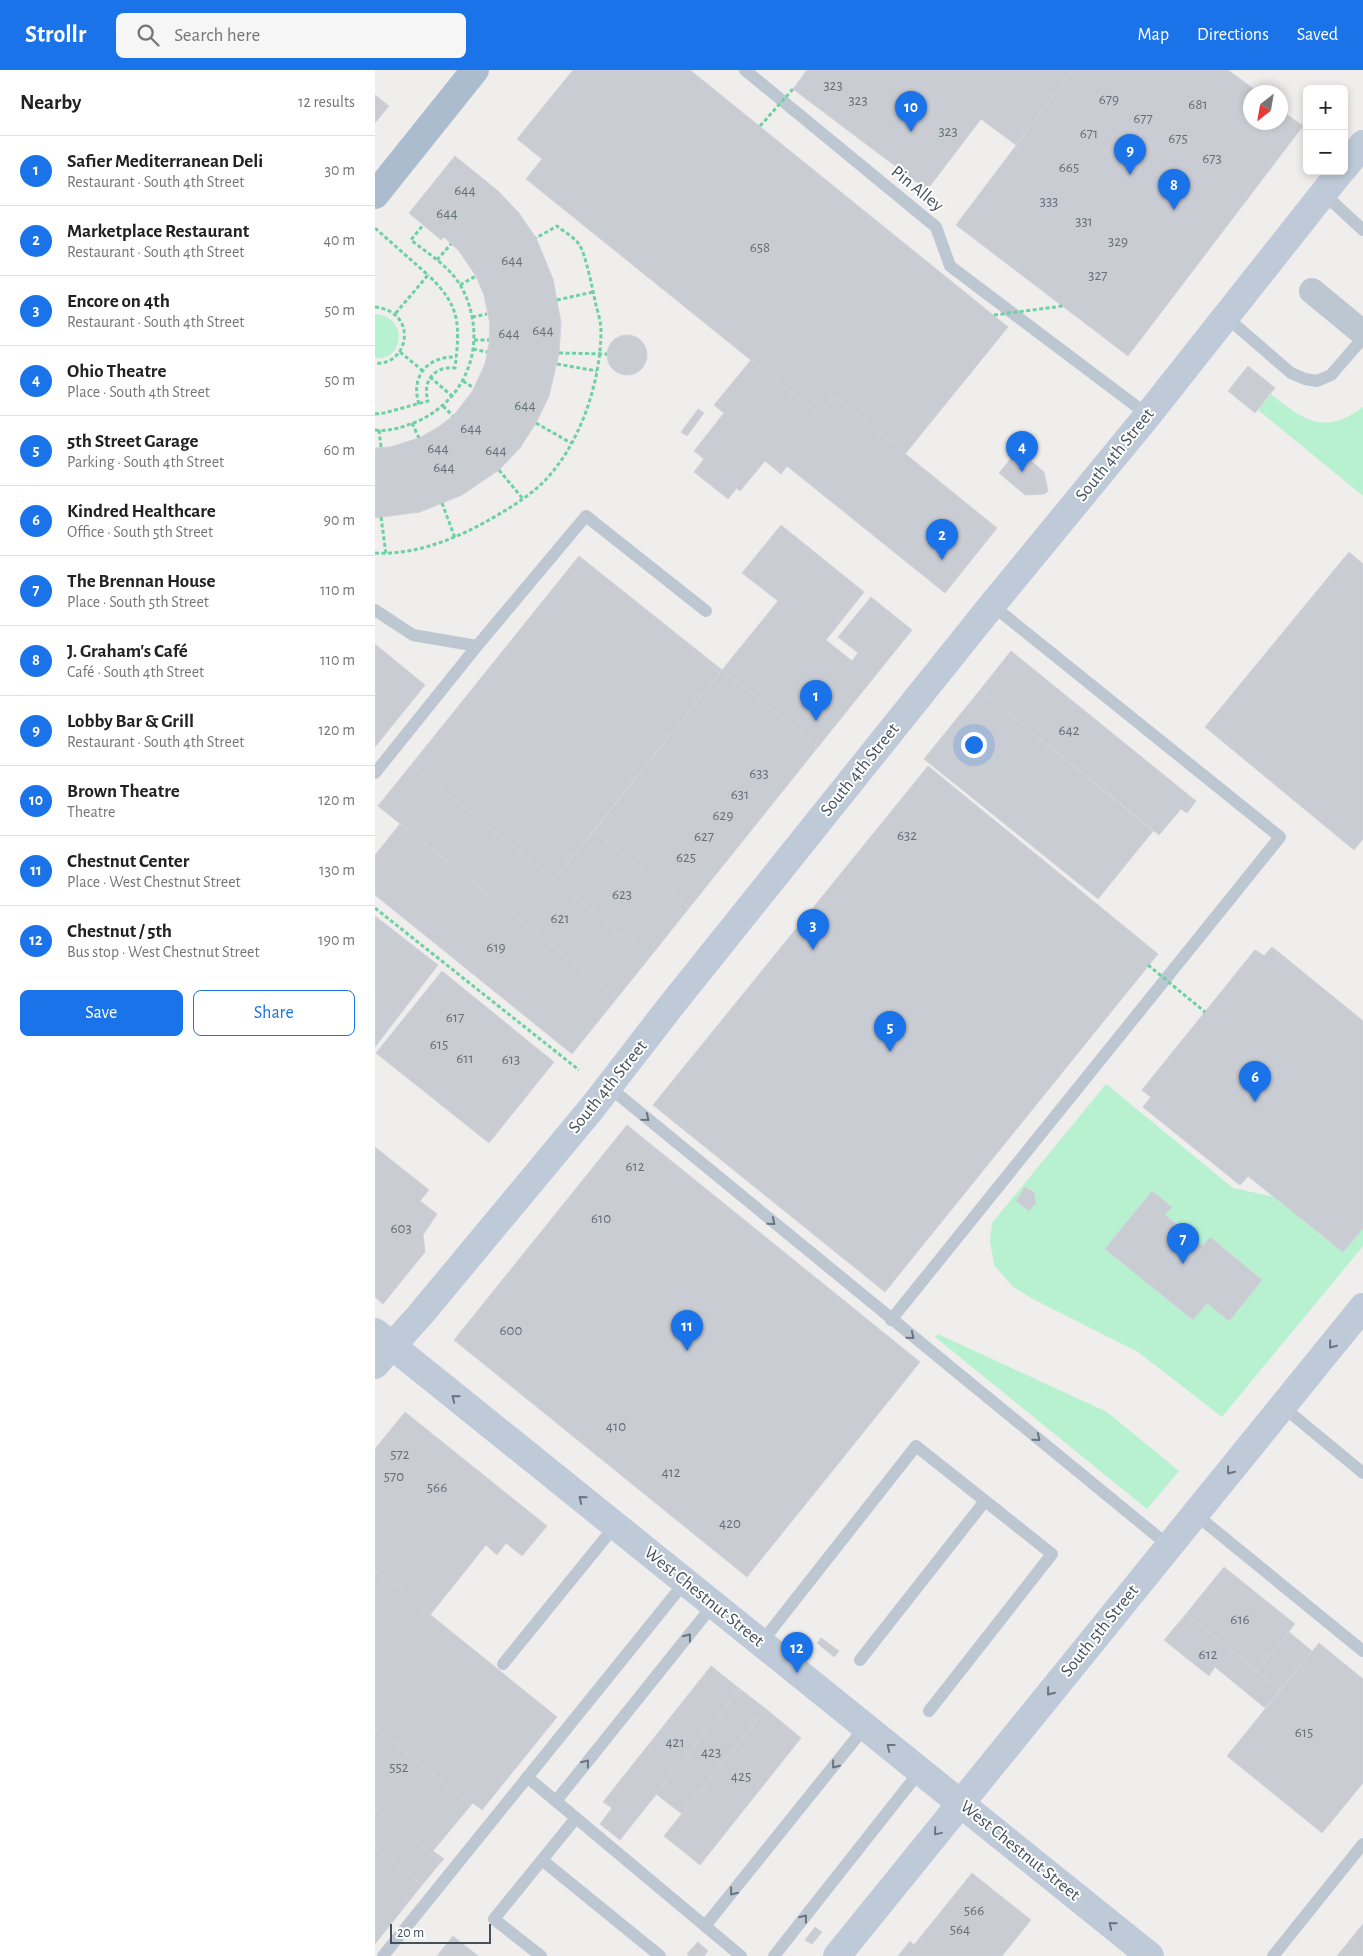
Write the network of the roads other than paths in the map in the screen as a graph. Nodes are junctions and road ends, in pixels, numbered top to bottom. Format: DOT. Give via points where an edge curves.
graph roads {
  1 [pos="475,70"];
  2 [pos="745,70"];
  3 [pos="1363,144"];
  4 [pos="1348,163"];
  5 [pos="1338,175"];
  6 [pos="1323,194"];
  7 [pos="375,195"];
  8 [pos="1363,230"];
  9 [pos="1312,291"];
  10 [pos="1225,316"];
  11 [pos="1363,333"];
  12 [pos="1363,338"];
  13 [pos="1148,415"];
  14 [pos="993,605"];
  15 [pos="375,610"];
  16 [pos="706,611"];
  17 [pos="477,646"];
  18 [pos="375,773"];
  19 [pos="609,1087"];
  20 [pos="1363,1307"];
  21 [pos="891,1320"];
  22 [pos="381,1348"];
  23 [pos="1282,1406"];
  24 [pos="1363,1473"];
  25 [pos="985,1501"];
  26 [pos="1195,1514"];
  27 [pos="615,1526"];
  28 [pos="1169,1546"];
  29 [pos="685,1582"];
  30 [pos="713,1605"];
  31 [pos="761,1643"];
  32 [pos="1363,1651"];
  33 [pos="860,1660"];
  34 [pos="503,1664"];
  35 [pos="929,1710"];
  36 [pos="865,1727"];
  37 [pos="920,1771"];
  38 [pos="527,1777"];
  39 [pos="556,1801"];
  40 [pos="960,1803"];
  41 [pos="576,1818"];
  42 [pos="1363,1844"];
  43 [pos="541,1860"];
  44 [pos="705,1926"];
  45 [pos="383,1956"];
  46 [pos="541,1956"];
  47 [pos="660,1956"];
  48 [pos="741,1956"];
  49 [pos="774,1956"];
  50 [pos="837,1956"];
  51 [pos="1150,1956"];
  52 [pos="1273,1956"];
  1 -- 7 [label="main road"];
  2 -- 13 [label="lane, Pin Alley" via="936,227 950,266"];
  3 -- 4 [label="street"];
  5 -- 6 [label="street, South 4th Street"];
  6 -- 8 [label="lane"];
  6 -- 10 [label="street, South 4th Street"];
  9 -- 11 [label="street"];
  10 -- 12 [label="lane" via="1291,373 1317,381 1331,375"];
  10 -- 13 [label="street, South 4th Street"];
  13 -- 14 [label="street, South 4th Street"];
  14 -- 19 [label="street, South 4th Street"];
  14 -- 21 [label="lane" via="1279,837"];
  15 -- 17 [label="lane" via="413,634"];
  16 -- 17 [label="lane" via="585,516"];
  17 -- 18 [label="lane"];
  19 -- 21 [label="lane, one-way"];
  19 -- 22 [label="street, South 4th Street"];
  20 -- 23 [label="street, South 5th Street, one-way"];
  21 -- 28 [label="lane, one-way"];
  27 -- 22 [label="street, West Chestnut Street, one-way"];
  23 -- 24 [label="lane"];
  23 -- 26 [label="street, South 5th Street, one-way"];
  25 -- 31 [label="lane" via="916,1446"];
  25 -- 33 [label="lane"];
  25 -- 35 [label="lane" via="1052,1554"];
  26 -- 28 [label="street, South 5th Street"];
  26 -- 32 [label="lane"];
  27 -- 29 [label="street, West Chestnut Street"];
  27 -- 34 [label="lane"];
  28 -- 40 [label="street, South 5th Street, one-way"];
  29 -- 30 [label="street, West Chestnut Street"];
  29 -- 38 [label="lane"];
  30 -- 31 [label="street, West Chestnut Street"];
  39 -- 30 [label="lane, one-way"];
  31 -- 36 [label="street, West Chestnut Street"];
  37 -- 36 [label="street, West Chestnut Street, one-way"];
  36 -- 44 [label="lane, one-way"];
  37 -- 40 [label="street, West Chestnut Street"];
  49 -- 37 [label="lane, one-way"];
  38 -- 39 [label="lane"];
  38 -- 45 [label="lane"];
  39 -- 41 [label="lane"];
  40 -- 50 [label="street, South 5th Street, one-way"];
  51 -- 40 [label="street, West Chestnut Street, one-way"];
  41 -- 43 [label="lane"];
  41 -- 44 [label="lane"];
  42 -- 52 [label="lane"];
  43 -- 46 [label="lane" via="495,1919"];
  43 -- 47 [label="lane"];
  44 -- 48 [label="lane"];
}
